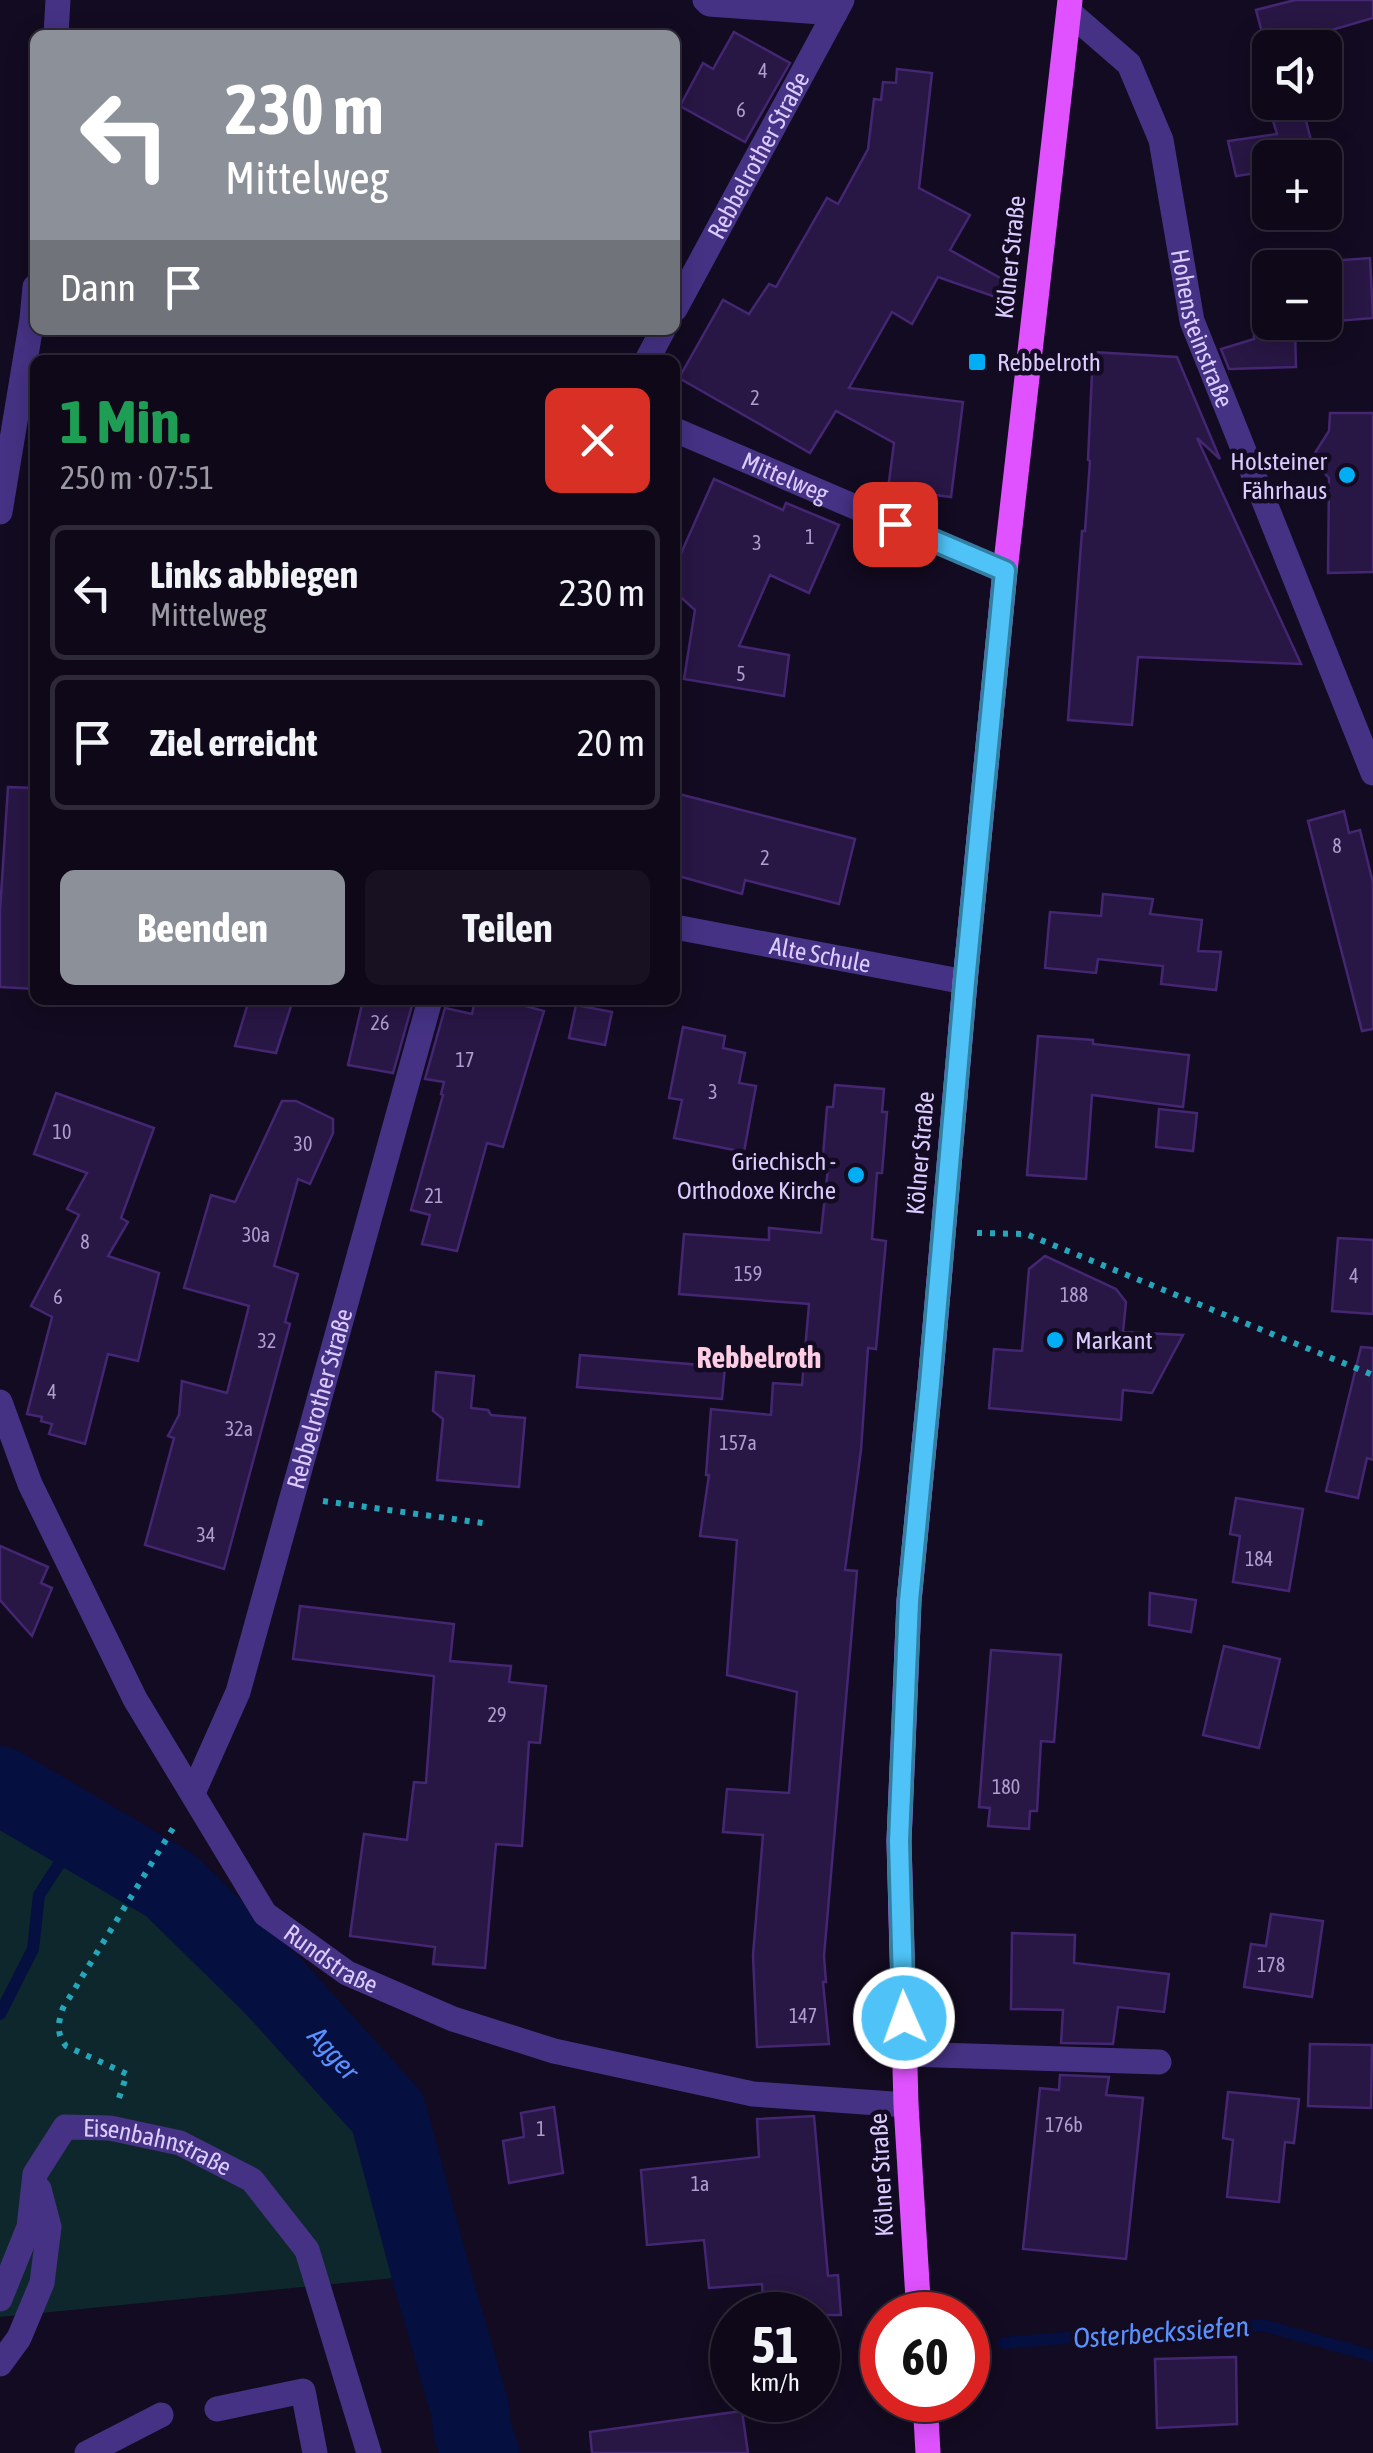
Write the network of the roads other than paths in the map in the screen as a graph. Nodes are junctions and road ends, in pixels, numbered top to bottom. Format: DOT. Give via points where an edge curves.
graph roads {
  1 [pos="58,0"];
  2 [pos="704,0"];
  3 [pos="838,6"];
  4 [pos="1070,6"];
  5 [pos="56,30"];
  6 [pos="680,300"];
  7 [pos="30,331"];
  8 [pos="680,432"];
  9 [pos="0,512"];
  10 [pos="1005,571"];
  11 [pos="1373,773"];
  12 [pos="680,928"];
  13 [pos="965,982"];
  14 [pos="429,1005"];
  15 [pos="0,1402"];
  16 [pos="193,1794"];
  17 [pos="905,2054"];
  18 [pos="1158,2062"];
  19 [pos="906,2105"];
  20 [pos="35,2174"];
  21 [pos="918,2292"];
  22 [pos="0,2299"];
  23 [pos="0,2364"];
  24 [pos="218,2409"];
  25 [pos="161,2414"];
  26 [pos="926,2422"];
  27 [pos="87,2453"];
  28 [pos="315,2453"];
  29 [pos="369,2453"];
  30 [pos="928,2453"];
  1 -- 5 [label="street"];
  2 -- 3 [label="street"];
  3 -- 6 [label="street, Rebbelrother Straße"];
  4 -- 10 [label="main road, Kölner Straße"];
  4 -- 11 [label="street, Hohensteinstraße" via="1129,64 1162,140 1192,321"];
  7 -- 9 [label="street"];
  8 -- 10 [label="street, Mittelweg"];
  10 -- 13 [label="main road, Kölner Straße"];
  12 -- 13 [label="street, Alte Schule"];
  13 -- 17 [label="main road, Kölner Straße" via="909,1601 899,1841"];
  14 -- 16 [label="street, Rebbelrother Straße" via="238,1692"];
  15 -- 16 [label="street, Rundstraße" via="30,1484 134,1699"];
  16 -- 19 [label="street, Rundstraße" via="265,1914 347,1973 436,2012 554,2051 752,2094"];
  17 -- 18 [label="street"];
  17 -- 19 [label="main road, Kölner Straße"];
  19 -- 21 [label="main road, Kölner Straße"];
  20 -- 22 [label="street, Eisenbahnstraße" via="29,2227"];
  20 -- 23 [label="street" via="49,2228 42,2283 20,2338"];
  20 -- 29 [label="street, Eisenbahnstraße" via="65,2128 110,2128 180,2143 252,2180 306,2250"];
  24 -- 28 [label="street" via="303,2391"];
  25 -- 27 [label="street"];
  26 -- 30 [label="main road"];
}
